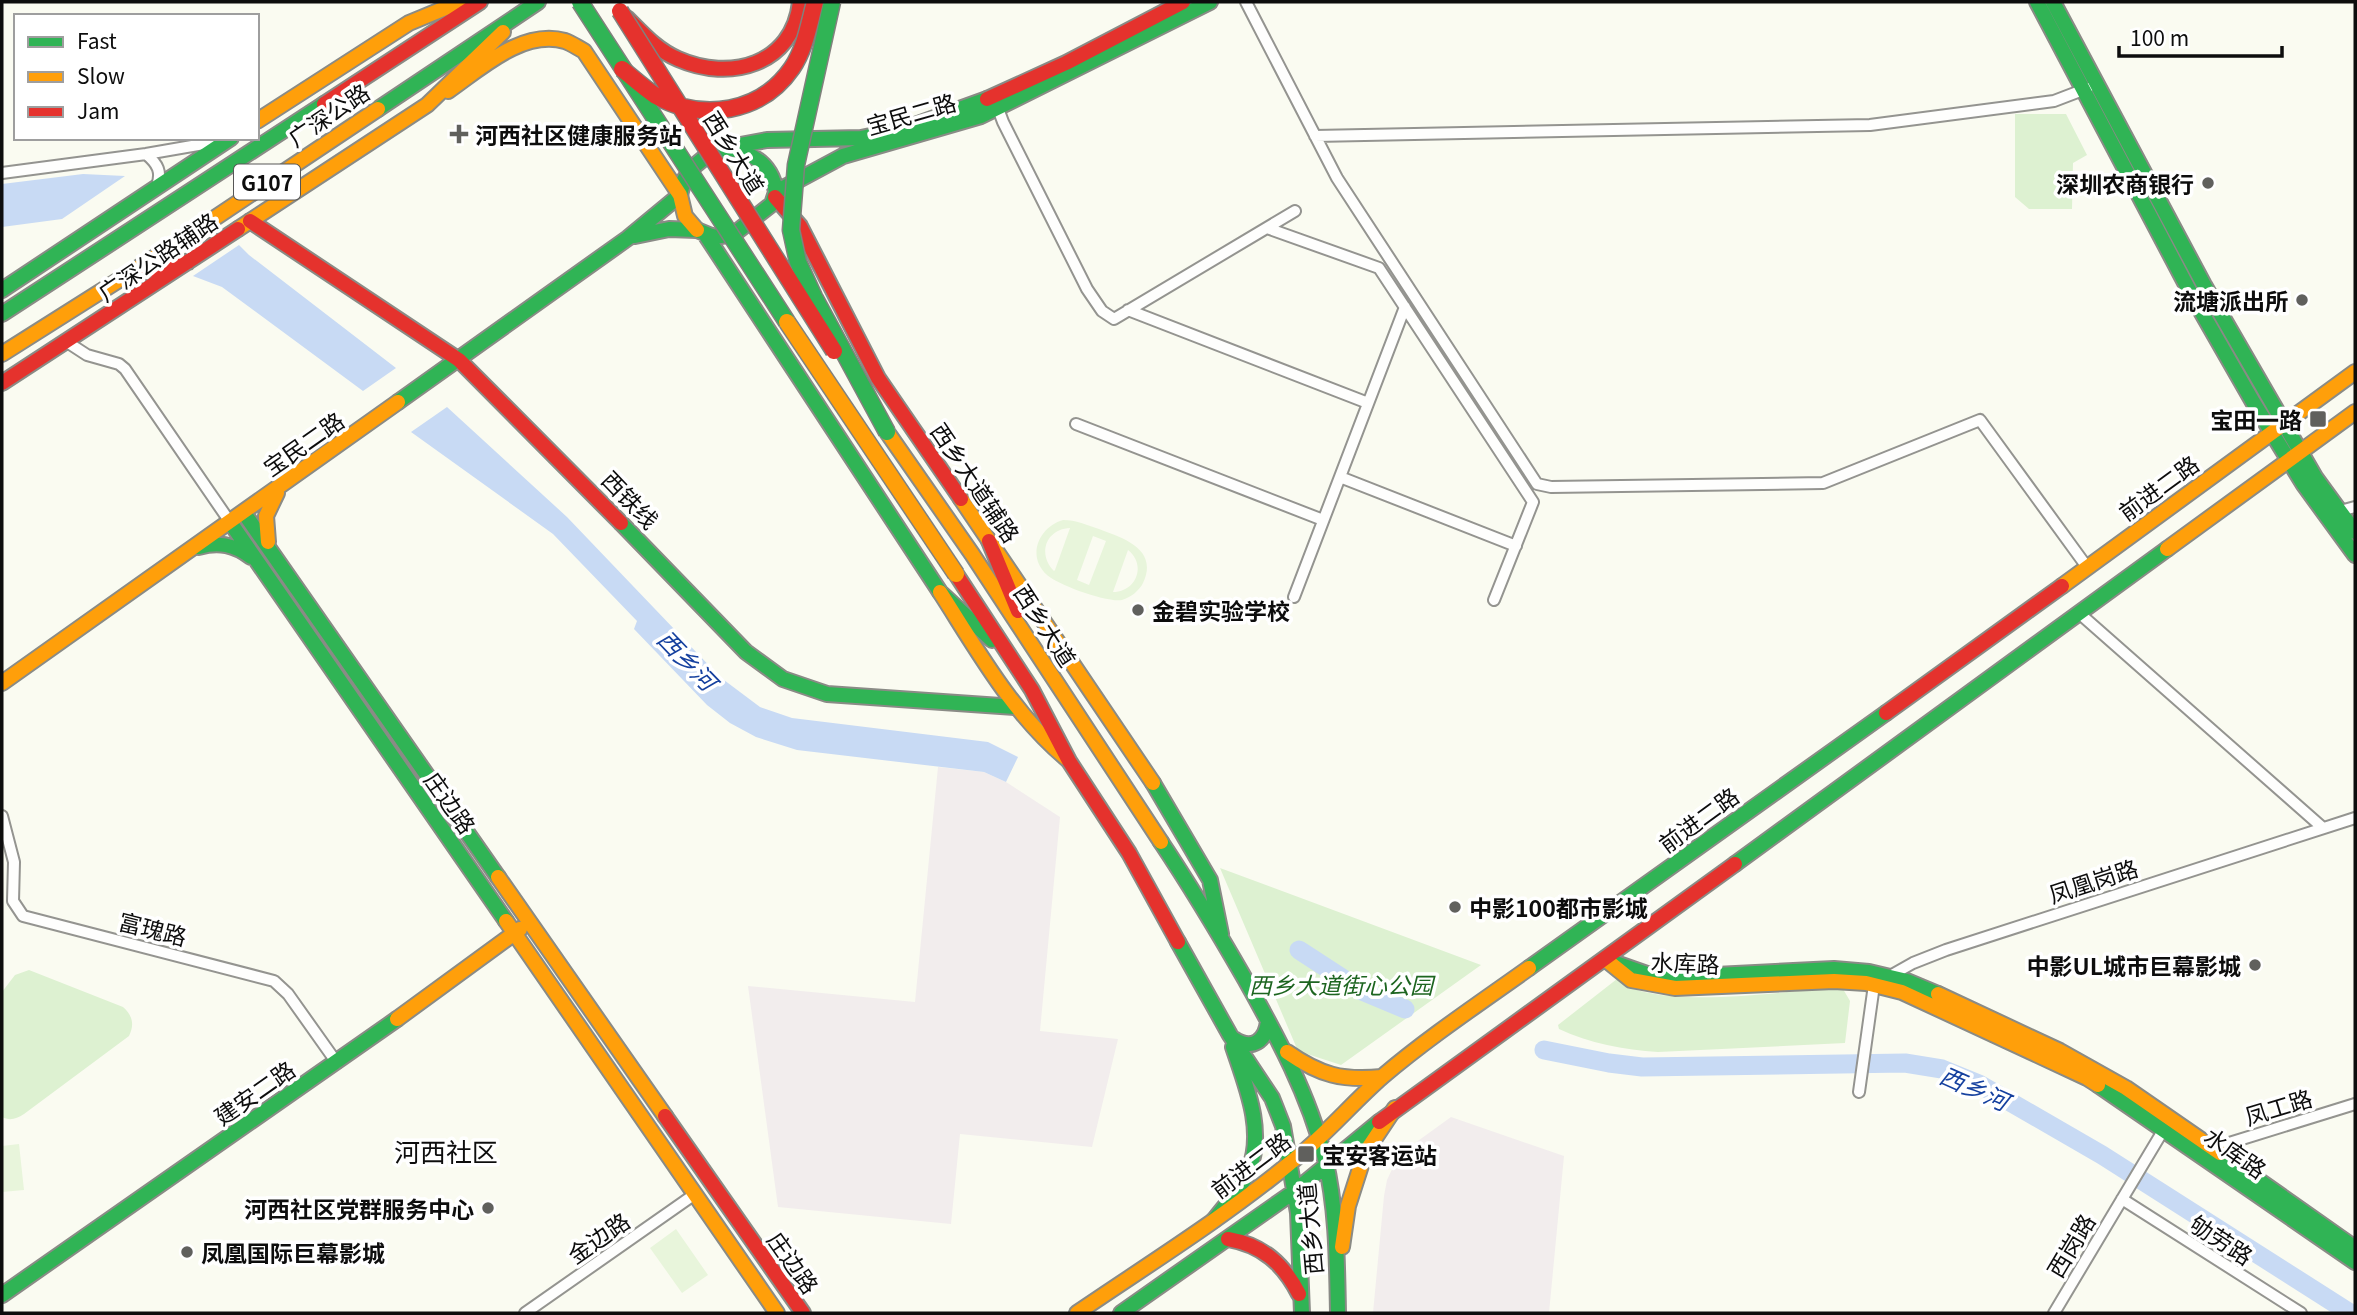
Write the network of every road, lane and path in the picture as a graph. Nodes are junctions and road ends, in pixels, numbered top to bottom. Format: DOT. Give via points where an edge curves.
graph roads {
  1 [pos="435,2"];
  2 [pos="460,2"];
  3 [pos="480,2"];
  4 [pos="580,2"];
  5 [pos="800,2"];
  6 [pos="815,2"];
  7 [pos="832,2"];
  8 [pos="1183,2"];
  9 [pos="1210,2"];
  10 [pos="1246,2"];
  11 [pos="2038,2"];
  12 [pos="2053,2"];
  13 [pos="534,4"];
  14 [pos="617,7"];
  15 [pos="409,23"];
  16 [pos="622,69"];
  17 [pos="2090,87"];
  18 [pos="996,103"];
  19 [pos="427,105"];
  20 [pos="259,120"];
  21 [pos="1315,136"];
  22 [pos="224,140"];
  23 [pos="228,140"];
  24 [pos="723,150"];
  25 [pos="146,154"];
  26 [pos="2,173"];
  27 [pos="807,174"];
  28 [pos="157,186"];
  29 [pos="680,195"];
  30 [pos="776,195"];
  31 [pos="1295,211"];
  32 [pos="250,221"];
  33 [pos="800,226"];
  34 [pos="1267,228"];
  35 [pos="701,232"];
  36 [pos="628,238"];
  37 [pos="188,262"];
  38 [pos="129,274"];
  39 [pos="2,290"];
  40 [pos="1405,307"];
  41 [pos="1128,310"];
  42 [pos="2,314"];
  43 [pos="67,342"];
  44 [pos="2,354"];
  45 [pos="459,359"];
  46 [pos="2355,372"];
  47 [pos="2,383"];
  48 [pos="1368,403"];
  49 [pos="2355,412"];
  50 [pos="1076,424"];
  51 [pos="2277,427"];
  52 [pos="887,432"];
  53 [pos="2294,456"];
  54 [pos="1339,477"];
  55 [pos="286,483"];
  56 [pos="2348,509"];
  57 [pos="244,513"];
  58 [pos="1323,520"];
  59 [pos="230,522"];
  60 [pos="2355,532"];
  61 [pos="989,541"];
  62 [pos="1516,546"];
  63 [pos="188,552"];
  64 [pos="273,554"];
  65 [pos="2355,555"];
  66 [pos="258,562"];
  67 [pos="2087,567"];
  68 [pos="940,592"];
  69 [pos="1294,597"];
  70 [pos="1494,600"];
  71 [pos="2079,613"];
  72 [pos="1032,645"];
  73 [pos="1010,656"];
  74 [pos="2,683"];
  75 [pos="1016,707"];
  76 [pos="1069,761"];
  77 [pos="2,816"];
  78 [pos="2355,818"];
  79 [pos="2323,828"];
  80 [pos="530,922"];
  81 [pos="514,934"];
  82 [pos="1221,936"];
  83 [pos="1605,959"];
  84 [pos="1889,977"];
  85 [pos="1874,985"];
  86 [pos="1268,1021"];
  87 [pos="1230,1035"];
  88 [pos="1284,1051"];
  89 [pos="337,1063"];
  90 [pos="1382,1077"];
  91 [pos="1859,1093"];
  92 [pos="2355,1104"];
  93 [pos="1395,1108"];
  94 [pos="2167,1124"];
  95 [pos="1320,1139"];
  96 [pos="2213,1148"];
  97 [pos="1292,1163"];
  98 [pos="1326,1165"];
  99 [pos="1295,1191"];
  100 [pos="695,1194"];
  101 [pos="2122,1199"];
  102 [pos="1214,1220"];
  103 [pos="1228,1239"];
  104 [pos="2355,1248"];
  105 [pos="2355,1262"];
  106 [pos="1337,1273"];
  107 [pos="2,1296"];
  108 [pos="1302,1306"];
  109 [pos="525,1313"];
  110 [pos="778,1313"];
  111 [pos="803,1313"];
  112 [pos="1077,1313"];
  113 [pos="1121,1313"];
  114 [pos="1338,1313"];
  115 [pos="2054,1313"];
  116 [pos="2301,1313"];
  1 -- 15 [label="main road"];
  2 -- 15 [label="main road"];
  3 -- 42 [label="main road, 广深公路 / G107"];
  4 -- 16 [label="main road, 西乡大道, bridge"];
  5 -- 14 [label="main road, bridge" via="791,33 776,52 758,64 719,70 681,60 650,41"];
  6 -- 16 [label="main road, bridge" via="792,67 780,84 748,106 728,111 690,109 653,94"];
  7 -- 52 [label="main road, bridge" via="796,165 791,230 798,262 814,297"];
  8 -- 18 [label="main road, 宝民二路"];
  9 -- 18 [label="main road, 宝民二路"];
  10 -- 21 [label="street"];
  11 -- 17 [label="main road"];
  12 -- 17 [label="main road"];
  13 -- 19 [label="main road, 广深公路辅路"];
  13 -- 38 [label="main road, 广深公路 / G107"];
  14 -- 52 [label="main road, 西乡大道, bridge"];
  15 -- 20 [label="main road"];
  16 -- 73 [label="main road, 西乡大道, bridge"];
  17 -- 21 [label="street" via="2053,101 1870,125"];
  17 -- 51 [label="main road" via="2204,285"];
  18 -- 24 [label="main road, 宝民二路" via="838,142 783,139"];
  18 -- 27 [label="main road, 宝民二路" via="945,128 844,156"];
  18 -- 41 [label="street" via="1087,289 1102,311 1114,319"];
  19 -- 29 [label="main road" via="522,42 563,40 584,51"];
  19 -- 32 [label="main road, 广深公路辅路"];
  21 -- 67 [label="street" via="1337,178 1536,484 1823,483 1980,420"];
  22 -- 25 [label="street"];
  23 -- 28 [label="main road"];
  24 -- 29 [label="main road, 宝民二路" via="686,173"];
  24 -- 30 [label="main road, 西乡大道辅路" via="742,151 759,159 773,177"];
  25 -- 26 [label="street"];
  25 -- 28 [label="street" via="159,169"];
  27 -- 30 [label="main road, 宝民二路"];
  27 -- 33 [label="main road" via="798,200"];
  28 -- 39 [label="main road"];
  29 -- 35 [label="main road" via="685,216"];
  29 -- 36 [label="main road, 宝民二路"];
  30 -- 33 [label="main road, 西乡大道辅路"];
  30 -- 35 [label="main road, 宝民二路" via="765,211 734,234 723,237"];
  31 -- 34 [label="street"];
  32 -- 37 [label="main road, 广深公路辅路"];
  32 -- 45 [label="main road, 西铁线"];
  33 -- 61 [label="main road, 西乡大道辅路" via="878,378"];
  34 -- 40 [label="street" via="1379,268"];
  34 -- 41 [label="street"];
  35 -- 36 [label="main road, 宝民二路" via="669,229"];
  35 -- 68 [label="main road"];
  36 -- 45 [label="main road, 宝民二路"];
  37 -- 38 [label="main road"];
  37 -- 43 [label="main road, 广深公路辅路"];
  38 -- 44 [label="main road, 广深公路 / G107"];
  40 -- 48 [label="street"];
  40 -- 62 [label="street" via="1533,502"];
  41 -- 48 [label="street"];
  43 -- 47 [label="main road, 广深公路辅路"];
  43 -- 59 [label="street, 庄边路" via="125,369"];
  45 -- 55 [label="main road, 宝民二路"];
  45 -- 75 [label="main road, 西铁线" via="746,652 775,675 827,694"];
  46 -- 51 [label="main road, 前进二路"];
  48 -- 54 [label="street"];
  49 -- 53 [label="main road, 前进二路"];
  50 -- 58 [label="street"];
  51 -- 53 [label="main road"];
  51 -- 67 [label="main road, 前进二路"];
  52 -- 72 [label="main road, 西乡大道"];
  53 -- 56 [label="main road"];
  53 -- 65 [label="main road"];
  53 -- 71 [label="main road, 前进二路"];
  54 -- 58 [label="street"];
  54 -- 62 [label="street"];
  55 -- 57 [label="main road, 宝民二路"];
  55 -- 64 [label="main road" via="267,509 264,523"];
  56 -- 60 [label="main road"];
  57 -- 59 [label="main road, 宝民二路"];
  57 -- 64 [label="main road, 庄边路"];
  58 -- 69 [label="street"];
  59 -- 63 [label="main road, 宝民二路"];
  59 -- 66 [label="main road, 庄边路"];
  61 -- 72 [label="main road"];
  61 -- 82 [label="main road, 西乡大道辅路" via="1137,757 1200,860"];
  62 -- 70 [label="street"];
  63 -- 66 [label="main road" via="217,543 231,545"];
  63 -- 74 [label="main road, 宝民二路"];
  64 -- 80 [label="main road, 庄边路"];
  66 -- 81 [label="main road, 庄边路"];
  67 -- 90 [label="main road, 前进二路"];
  68 -- 73 [label="main road"];
  68 -- 75 [label="main road"];
  71 -- 79 [label="street"];
  71 -- 83 [label="main road, 前进二路"];
  72 -- 82 [label="main road, 西乡大道"];
  73 -- 76 [label="main road, 西乡大道"];
  75 -- 76 [label="main road"];
  76 -- 87 [label="main road, 西乡大道" via="1129,853"];
  77 -- 89 [label="street, 富瑰路" via="14,862 13,901 23,916 274,981"];
  78 -- 79 [label="street, 凤凰岗路"];
  79 -- 84 [label="street, 凤凰岗路" via="1946,950"];
  80 -- 81 [label="main road, 建安二路"];
  80 -- 111 [label="main road, 庄边路"];
  81 -- 89 [label="main road, 建安二路"];
  81 -- 100 [label="main road, 庄边路"];
  82 -- 86 [label="main road, 西乡大道"];
  83 -- 84 [label="main road, 水库路" via="1650,975 1676,977 1834,969"];
  83 -- 85 [label="main road, 水库路" via="1631,980 1675,988 1835,981"];
  83 -- 93 [label="main road, 前进二路"];
  84 -- 85 [label="street, 凤凰岗路"];
  84 -- 94 [label="main road, 水库路" via="1938,994 2060,1051 2126,1088"];
  85 -- 91 [label="street"];
  85 -- 94 [label="main road, 水库路" via="1933,1005 2055,1062"];
  86 -- 87 [label="main road" via="1265,1037 1257,1044 1245,1045"];
  86 -- 88 [label="main road, 西乡大道"];
  87 -- 97 [label="main road, 西乡大道" via="1272,1098"];
  87 -- 102 [label="main road" via="1252,1117 1254,1152 1250,1169"];
  88 -- 90 [label="main road" via="1332,1078"];
  88 -- 95 [label="main road, 西乡大道"];
  89 -- 107 [label="main road, 建安二路"];
  90 -- 95 [label="main road, 前进二路"];
  92 -- 96 [label="street, 凤工路"];
  93 -- 98 [label="main road, 前进二路"];
  93 -- 106 [label="main road" via="1365,1153 1356,1177"];
  94 -- 96 [label="main road, 水库路"];
  94 -- 101 [label="street, 西岗路"];
  94 -- 105 [label="main road, 水库路"];
  95 -- 97 [label="main road, 前进二路"];
  95 -- 98 [label="main road, 西乡大道"];
  96 -- 104 [label="main road, 水库路"];
  97 -- 99 [label="main road, 西乡大道"];
  97 -- 102 [label="main road, 前进二路"];
  98 -- 99 [label="main road, 前进二路"];
  98 -- 106 [label="main road, 西乡大道"];
  99 -- 103 [label="main road, 前进二路"];
  99 -- 108 [label="main road, 西乡大道"];
  100 -- 109 [label="street, 金边路"];
  100 -- 110 [label="main road, 庄边路"];
  101 -- 115 [label="street, 西岗路"];
  101 -- 116 [label="street, 劬劳路"];
  102 -- 112 [label="main road, 前进二路"];
  103 -- 108 [label="main road" via="1244,1241 1272,1256 1293,1280"];
  103 -- 113 [label="main road, 前进二路"];
  106 -- 114 [label="main road, 西乡大道"];
}
